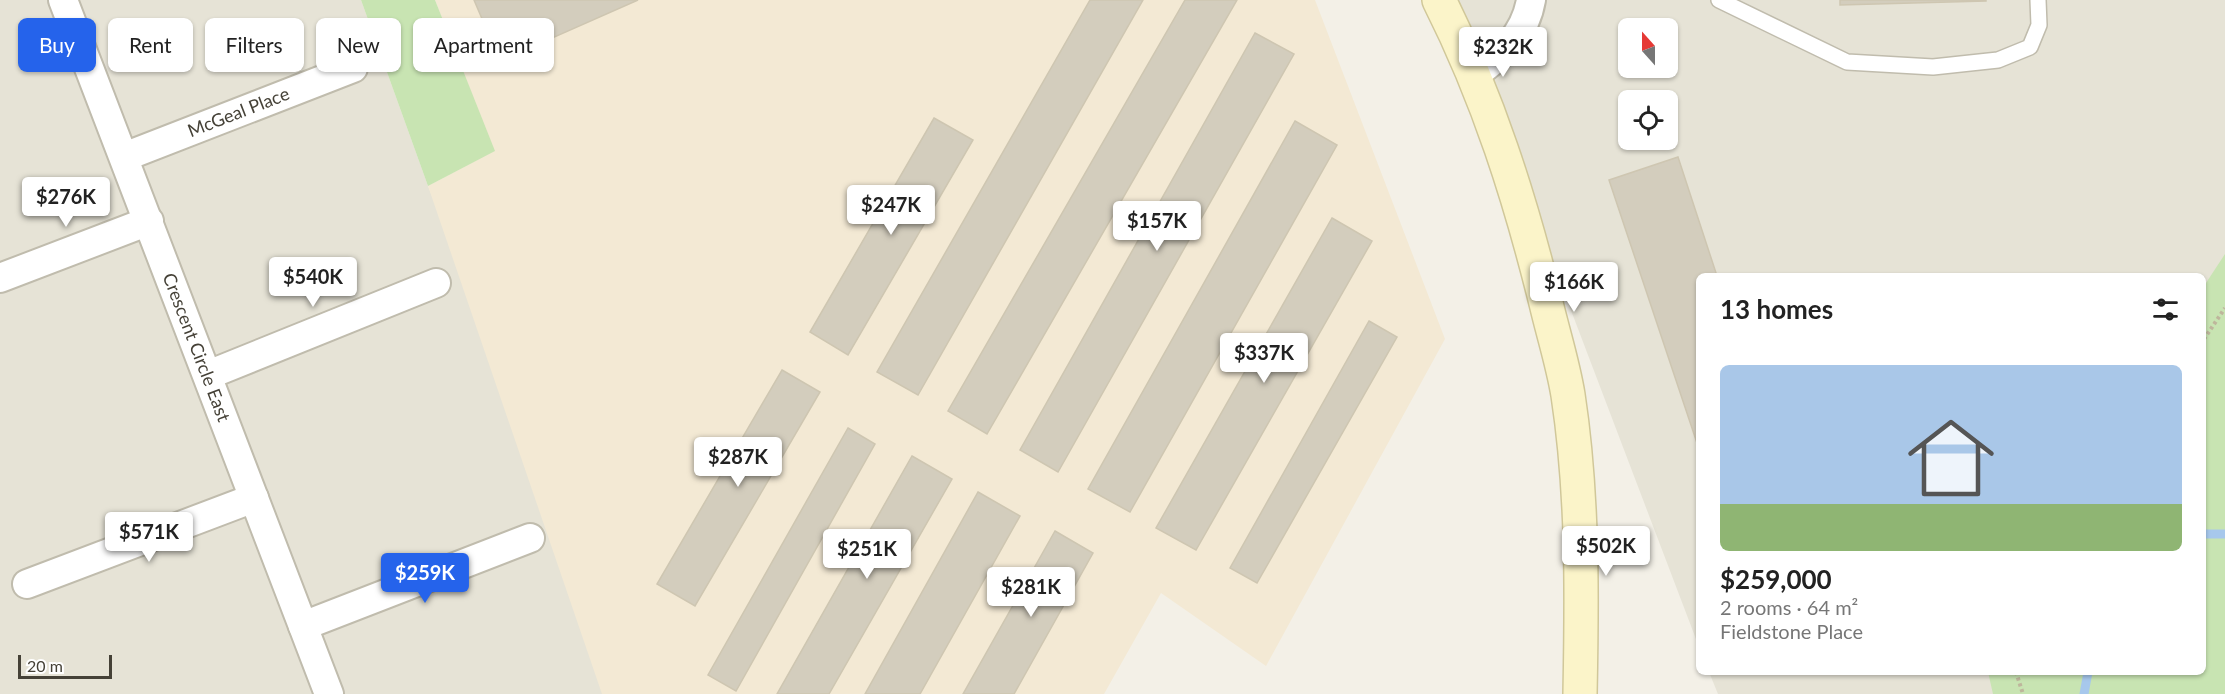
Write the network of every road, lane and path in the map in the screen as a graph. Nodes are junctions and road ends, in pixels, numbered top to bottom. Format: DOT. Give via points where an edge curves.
graph roads {
  1 [pos="63,0"];
  2 [pos="1439,0"];
  3 [pos="1531,0"];
  4 [pos="1719,0"];
  5 [pos="2038,0"];
  6 [pos="343,72"];
  7 [pos="1474,75"];
  8 [pos="124,157"];
  9 [pos="149,220"];
  10 [pos="0,278"];
  11 [pos="436,283"];
  12 [pos="2225,308"];
  13 [pos="2206,336"];
  14 [pos="208,375"];
  15 [pos="254,498"];
  16 [pos="530,538"];
  17 [pos="27,584"];
  18 [pos="303,626"];
  19 [pos="2017,675"];
  20 [pos="329,694"];
  21 [pos="1580,694"];
  22 [pos="2023,694"];
  1 -- 8 [label="street, Crescent Circle East"];
  2 -- 7 [label="main road"];
  3 -- 7 [label="street" via="1516,39 1500,57"];
  4 -- 5 [label="lane" via="1847,62 1933,66 1998,60 2030,47 2039,25"];
  6 -- 8 [label="street, McGeal Place"];
  7 -- 21 [label="main road" via="1526,222 1568,394 1580,542"];
  8 -- 9 [label="street, Crescent Circle East"];
  9 -- 10 [label="street"];
  9 -- 14 [label="street, Crescent Circle East"];
  11 -- 14 [label="street"];
  12 -- 13 [label="path"];
  14 -- 15 [label="street, Crescent Circle East"];
  15 -- 17 [label="street"];
  15 -- 18 [label="street, Crescent Circle East"];
  16 -- 18 [label="street"];
  18 -- 20 [label="street, Crescent Circle East"];
  19 -- 22 [label="path"];
}
